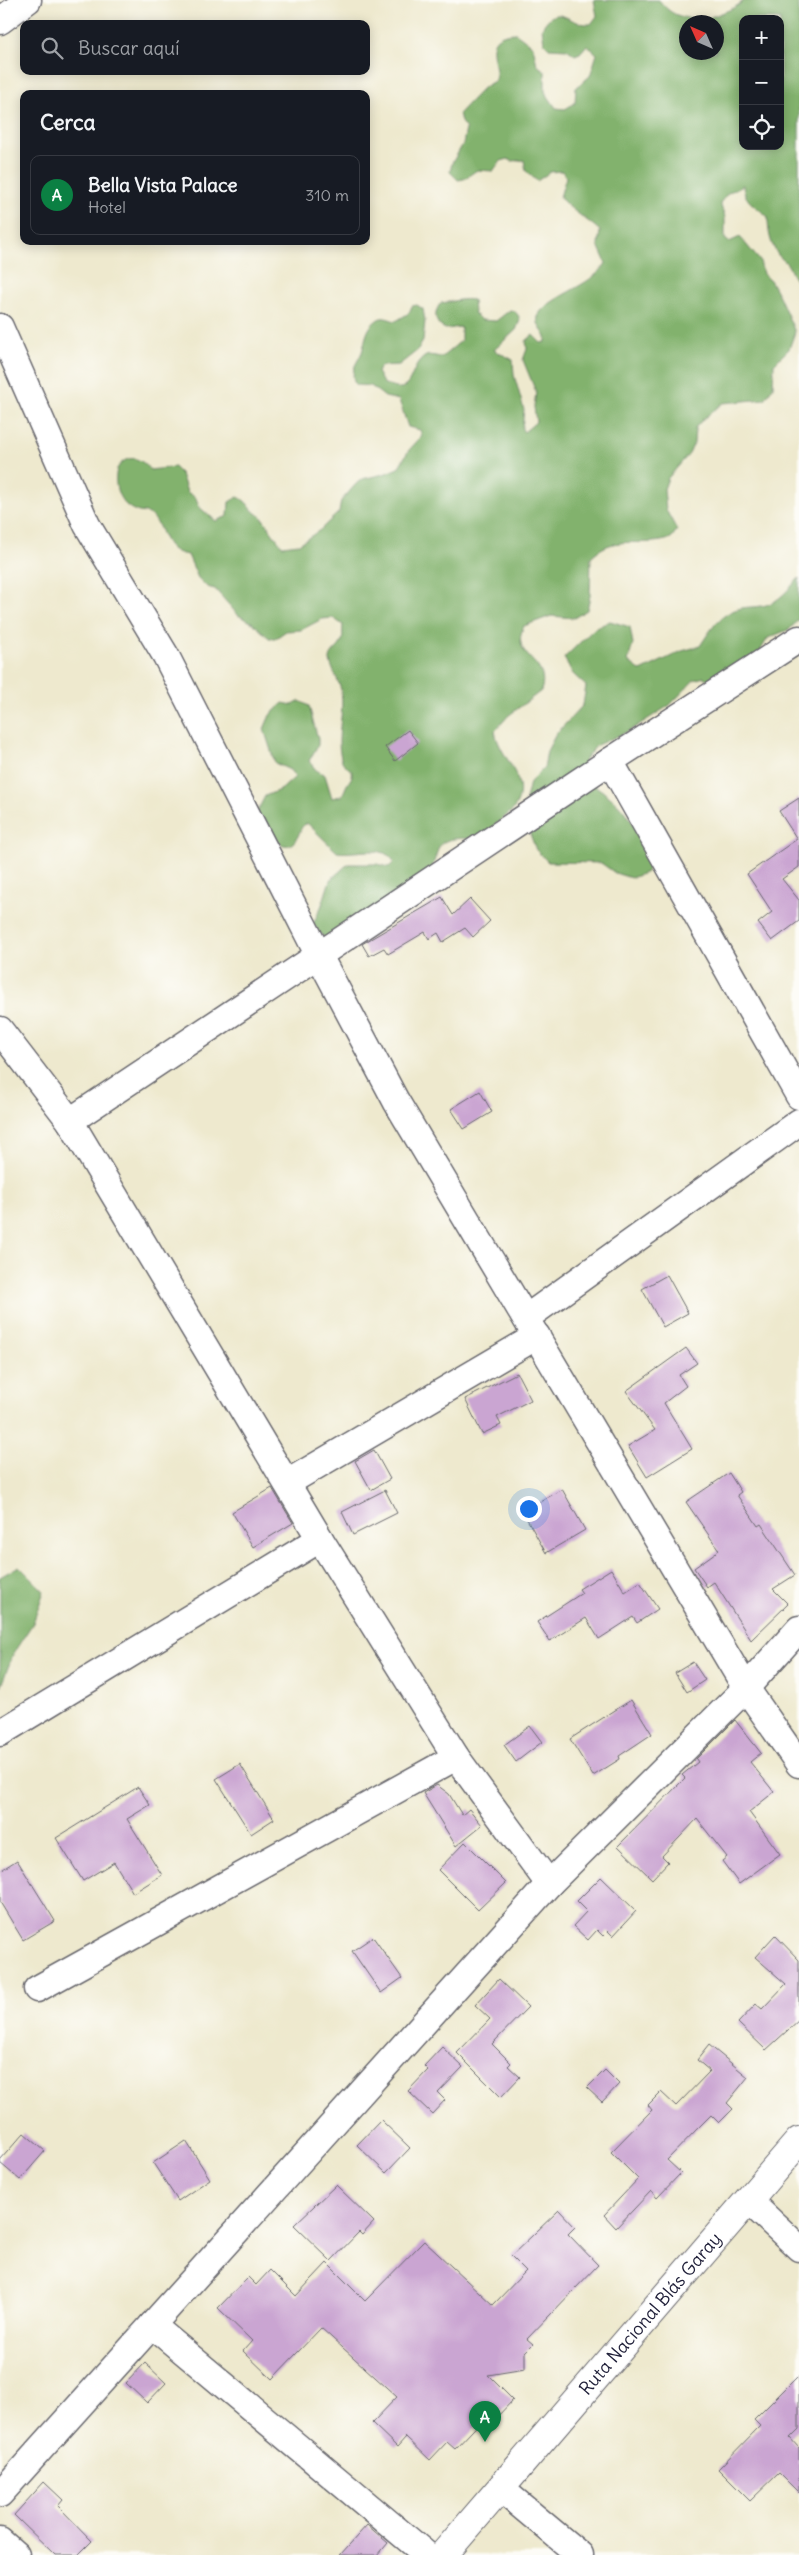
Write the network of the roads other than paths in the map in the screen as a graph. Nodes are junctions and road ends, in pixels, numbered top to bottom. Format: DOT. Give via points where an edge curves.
graph roads {
  1 [pos="28,0"];
  2 [pos="0,22"];
  3 [pos="0,327"];
  4 [pos="799,639"];
  5 [pos="610,761"];
  6 [pos="318,954"];
  7 [pos="0,1030"];
  8 [pos="799,1096"];
  9 [pos="70,1121"];
  10 [pos="799,1122"];
  11 [pos="531,1327"];
  12 [pos="287,1483"];
  13 [pos="320,1538"];
  14 [pos="799,1629"];
  15 [pos="746,1688"];
  16 [pos="0,1733"];
  17 [pos="456,1757"];
  18 [pos="799,1764"];
  19 [pos="549,1884"];
  20 [pos="38,1989"];
  21 [pos="799,2141"];
  22 [pos="748,2200"];
  23 [pos="799,2248"];
  24 [pos="152,2325"];
  25 [pos="501,2488"];
  26 [pos="0,2494"];
  27 [pos="0,2541"];
  28 [pos="16,2555"];
  29 [pos="427,2555"];
  30 [pos="442,2555"];
  31 [pos="580,2555"];
  1 -- 2 [label="street"];
  3 -- 6 [label="street" via="87,525 166,656"];
  4 -- 5 [label="street"];
  5 -- 6 [label="street"];
  5 -- 8 [label="street"];
  6 -- 9 [label="street"];
  6 -- 11 [label="street" via="396,1101"];
  7 -- 9 [label="street"];
  9 -- 12 [label="street"];
  10 -- 11 [label="street"];
  11 -- 12 [label="street"];
  11 -- 15 [label="street"];
  12 -- 13 [label="street"];
  13 -- 16 [label="street"];
  13 -- 17 [label="street"];
  14 -- 15 [label="street"];
  15 -- 18 [label="street"];
  15 -- 19 [label="street"];
  17 -- 19 [label="street"];
  17 -- 20 [label="street"];
  19 -- 24 [label="street"];
  21 -- 22 [label="highway, Ruta Nacional Blás Garay"];
  22 -- 23 [label="street"];
  22 -- 25 [label="highway, Ruta Nacional Blás Garay"];
  24 -- 26 [label="street"];
  24 -- 29 [label="street"];
  25 -- 30 [label="highway, Ruta Nacional Blás Garay"];
  25 -- 31 [label="street"];
  27 -- 28 [label="street"];
}
